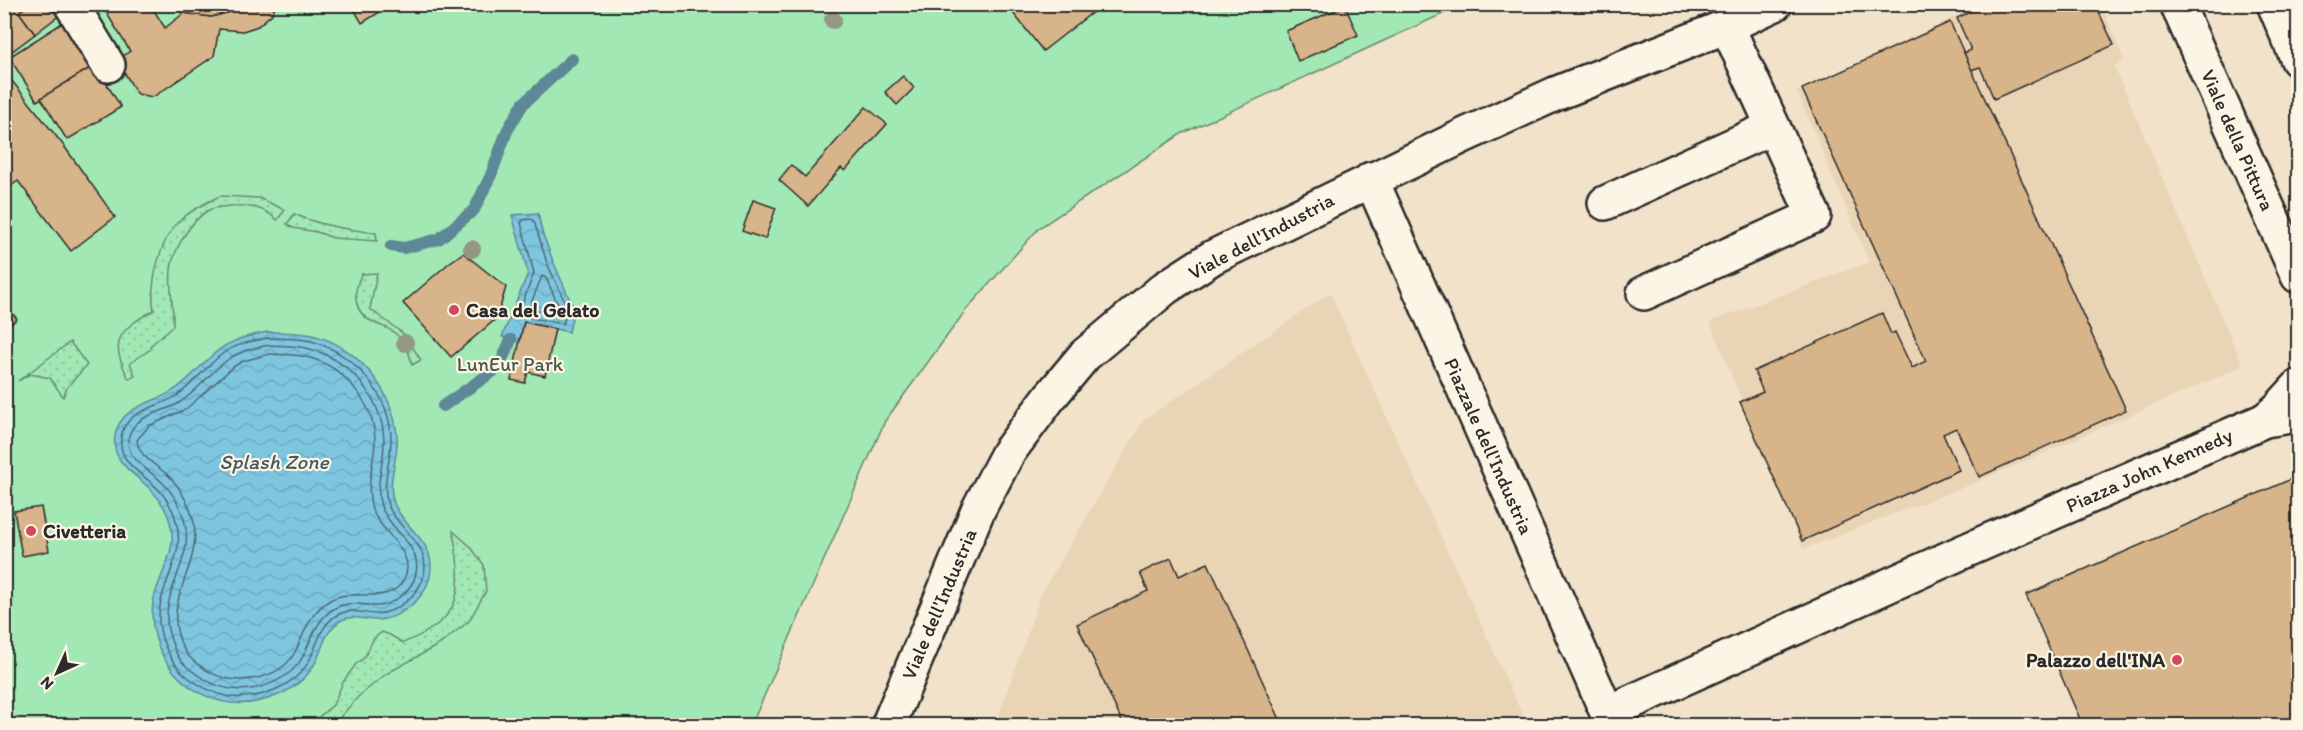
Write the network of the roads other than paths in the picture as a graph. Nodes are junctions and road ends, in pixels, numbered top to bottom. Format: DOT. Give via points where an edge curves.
graph roads {
  1 [pos="71,4"];
  2 [pos="1775,4"];
  3 [pos="2177,4"];
  4 [pos="2274,4"];
  5 [pos="1727,26"];
  6 [pos="2298,60"];
  7 [pos="108,65"];
  8 [pos="1773,127"];
  9 [pos="1371,179"];
  10 [pos="1605,203"];
  11 [pos="2298,276"];
  12 [pos="1644,293"];
  13 [pos="2298,387"];
  14 [pos="2298,415"];
  15 [pos="2265,420"];
  16 [pos="2002,535"];
  17 [pos="1610,720"];
  18 [pos="888,726"];
  1 -- 7 [label="street"];
  2 -- 5 [label="street, Viale dell'Industria"];
  3 -- 11 [label="street, Viale della Pittura"];
  4 -- 6 [label="street"];
  5 -- 8 [label="street"];
  5 -- 9 [label="street, Viale dell'Industria" via="1555,94"];
  8 -- 10 [label="street"];
  8 -- 12 [label="street" via="1814,216"];
  9 -- 17 [label="street, Piazzale dell'Industria"];
  9 -- 18 [label="street, Viale dell'Industria" via="1213,257 1165,288 1086,355 1008,453 978,510"];
  13 -- 15 [label="street"];
  14 -- 15 [label="street, Piazza John Kennedy"];
  15 -- 16 [label="street, Piazza John Kennedy"];
  16 -- 17 [label="street, Piazzale dell'Industria"];
}
